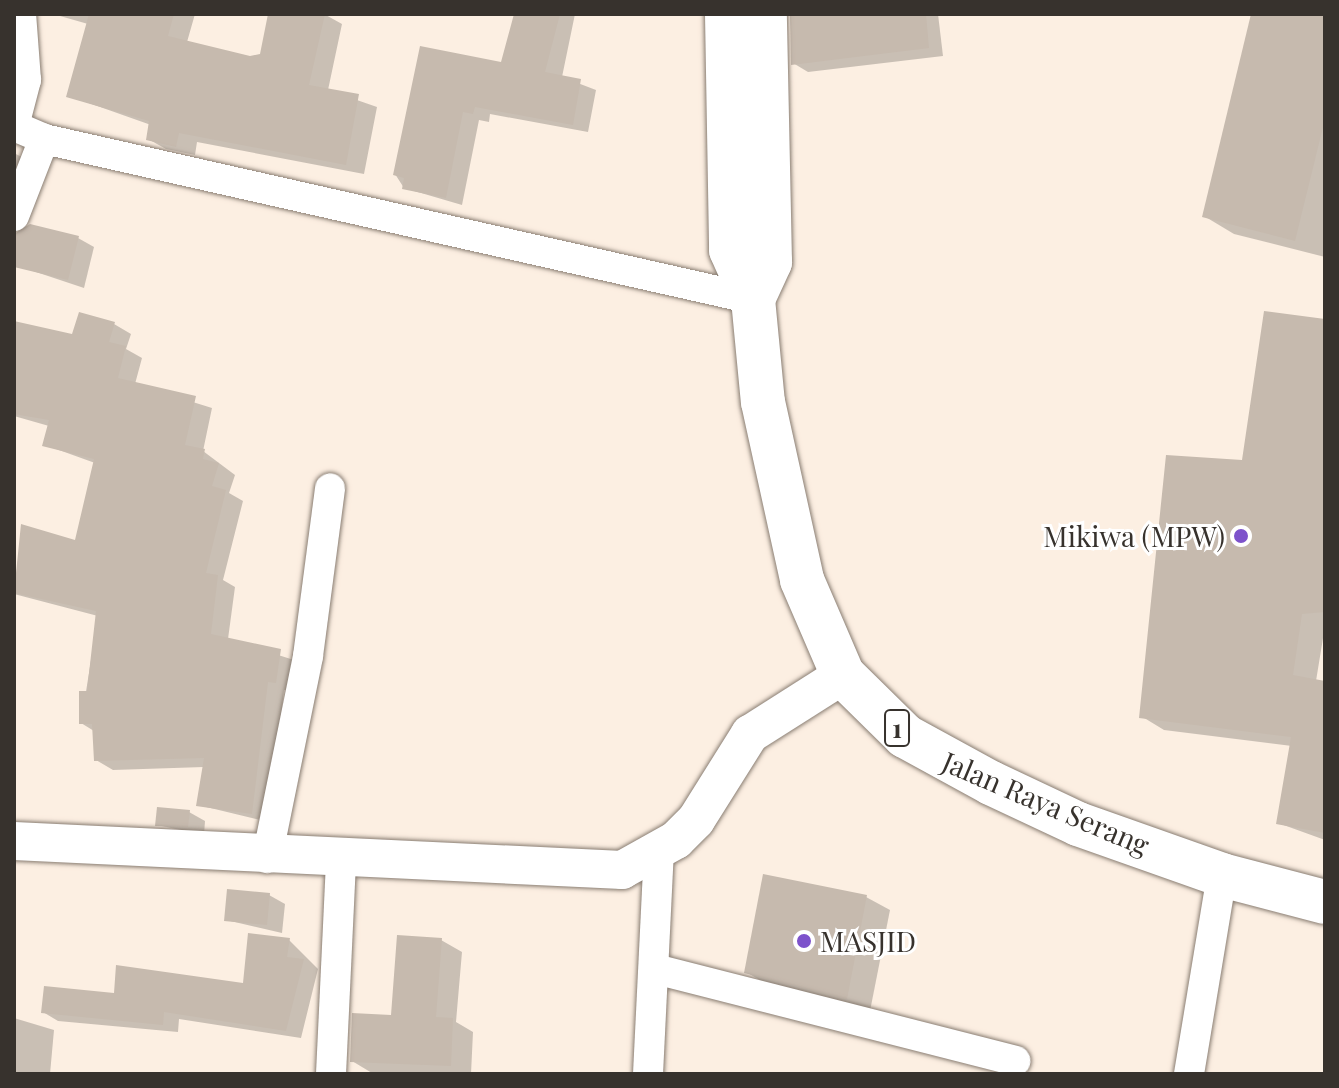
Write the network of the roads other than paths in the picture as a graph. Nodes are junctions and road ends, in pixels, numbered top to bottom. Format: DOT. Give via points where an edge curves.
graph roads {
  1 [pos="21,14"];
  2 [pos="727,14"];
  3 [pos="765,14"];
  4 [pos="14,126"];
  5 [pos="44,139"];
  6 [pos="14,216"];
  7 [pos="753,299"];
  8 [pos="330,488"];
  9 [pos="843,675"];
  10 [pos="14,841"];
  11 [pos="659,852"];
  12 [pos="267,858"];
  13 [pos="341,860"];
  14 [pos="1222,875"];
  15 [pos="1325,902"];
  16 [pos="655,969"];
  17 [pos="1015,1061"];
  18 [pos="331,1074"];
  19 [pos="648,1074"];
  20 [pos="1189,1074"];
  1 -- 4 [label="street" via="26,80"];
  2 -- 7 [label="highway, Jalan Raya Serang / 1" via="731,250"];
  3 -- 7 [label="highway" via="770,262"];
  4 -- 5 [label="street"];
  5 -- 6 [label="street"];
  5 -- 7 [label="street"];
  7 -- 9 [label="highway, Jalan Raya Serang / 1" via="763,402 791,538 816,621"];
  8 -- 12 [label="street" via="308,656"];
  9 -- 11 [label="street" via="750,734 696,820"];
  9 -- 14 [label="highway, Jalan Raya Serang / 1" via="937,757 1078,824"];
  10 -- 12 [label="street"];
  11 -- 13 [label="street" via="622,870 578,873"];
  11 -- 16 [label="street"];
  12 -- 13 [label="street"];
  13 -- 18 [label="street"];
  14 -- 15 [label="highway, Jalan Raya Serang / 1"];
  14 -- 20 [label="street"];
  16 -- 17 [label="street"];
  16 -- 19 [label="street"];
}
